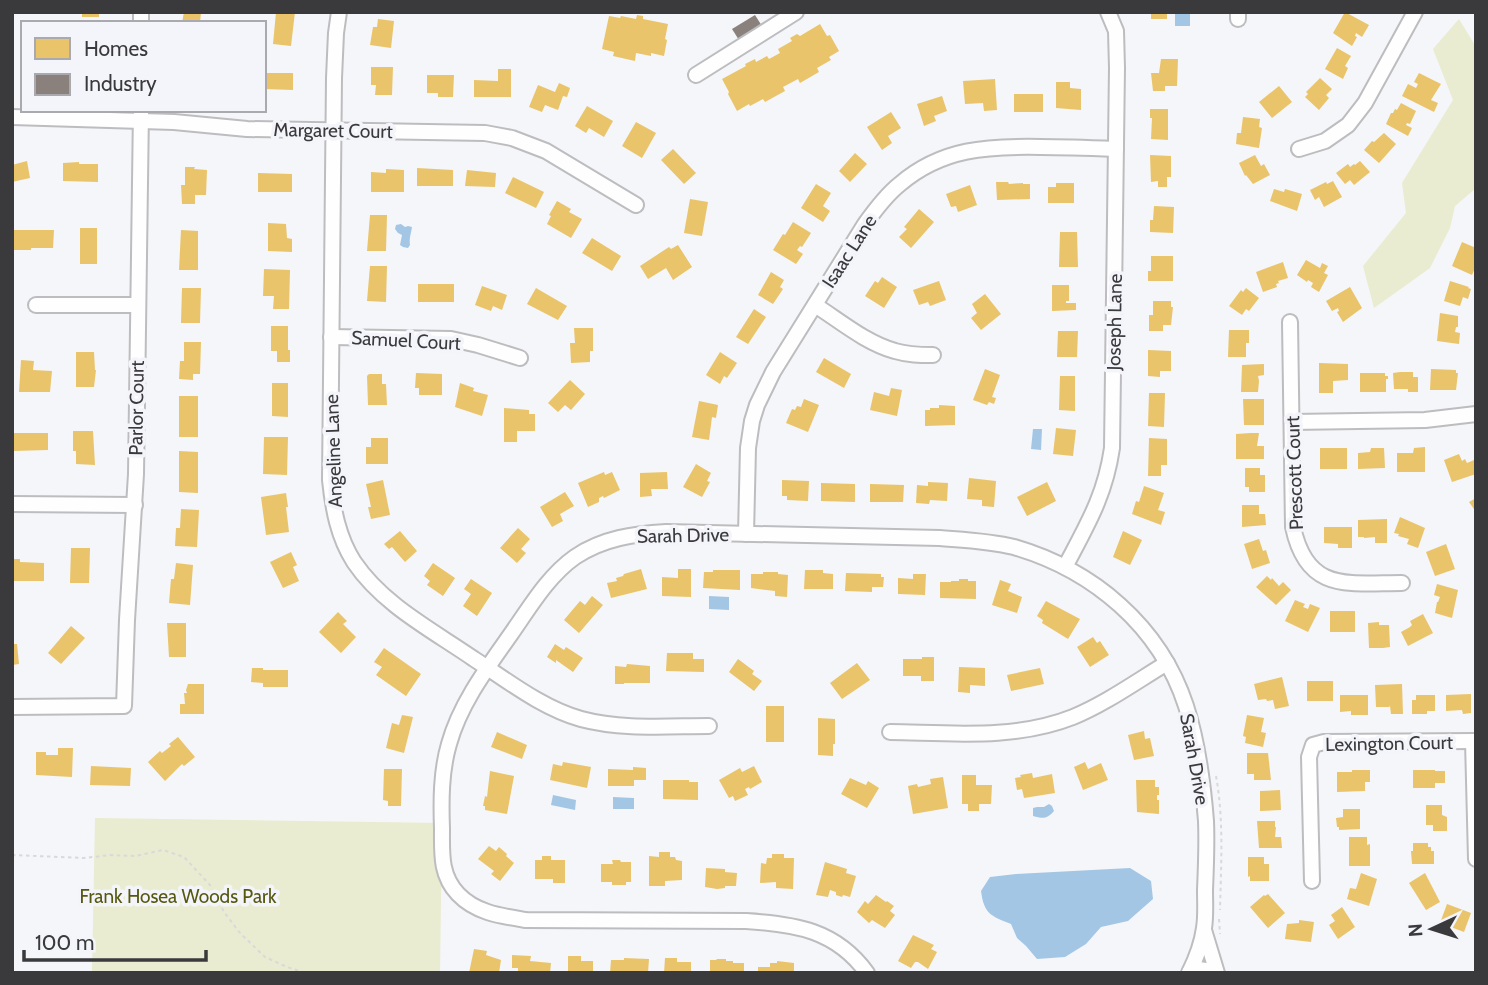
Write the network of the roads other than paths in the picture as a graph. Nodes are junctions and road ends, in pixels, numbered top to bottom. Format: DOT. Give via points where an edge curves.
graph roads {
  1 [pos="339,12"];
  2 [pos="796,12"];
  3 [pos="1108,12"];
  4 [pos="1415,12"];
  5 [pos="696,75"];
  6 [pos="141,115"];
  7 [pos="12,117"];
  8 [pos="334,130"];
  9 [pos="1116,149"];
  10 [pos="1298,149"];
  11 [pos="636,205"];
  12 [pos="36,305"];
  13 [pos="138,305"];
  14 [pos="815,305"];
  15 [pos="1290,322"];
  16 [pos="331,337"];
  17 [pos="933,355"];
  18 [pos="520,358"];
  19 [pos="1476,414"];
  20 [pos="1292,422"];
  21 [pos="12,504"];
  22 [pos="135,505"];
  23 [pos="746,534"];
  24 [pos="1065,567"];
  25 [pos="1402,583"];
  26 [pos="1167,663"];
  27 [pos="488,668"];
  28 [pos="12,707"];
  29 [pos="709,726"];
  30 [pos="890,732"];
  31 [pos="1474,741"];
  32 [pos="1476,859"];
  33 [pos="1312,881"];
  34 [pos="1204,929"];
  35 [pos="867,973"];
  36 [pos="1190,973"];
  37 [pos="1214,973"];
  1 -- 8 [label="street, Angeline Lane"];
  2 -- 5 [label="street"];
  3 -- 9 [label="street, Joseph Lane" via="1116,31"];
  4 -- 10 [label="street" via="1348,125 1325,141"];
  6 -- 7 [label="street, Margaret Court"];
  6 -- 8 [label="street, Margaret Court" via="238,129"];
  6 -- 13 [label="street, Parlor Court"];
  8 -- 11 [label="street, Margaret Court" via="485,133 512,138 546,151"];
  8 -- 16 [label="street, Angeline Lane"];
  9 -- 14 [label="street, Isaac Lane" via="1007,146 937,160 900,183 881,202"];
  9 -- 24 [label="street, Joseph Lane" via="1110,466 1099,501"];
  12 -- 13 [label="street"];
  13 -- 22 [label="street, Parlor Court"];
  14 -- 17 [label="street" via="877,344 914,355"];
  14 -- 23 [label="street, Isaac Lane" via="773,372 752,421"];
  15 -- 20 [label="street, Prescott Court"];
  16 -- 18 [label="street, Samuel Court" via="451,340"];
  16 -- 27 [label="street, Angeline Lane" via="330,480 344,543 382,594"];
  19 -- 20 [label="street" via="1424,420"];
  20 -- 25 [label="street, Prescott Court" via="1293,527 1306,562 1337,582"];
  21 -- 22 [label="street"];
  22 -- 28 [label="street, Parlor Court" via="124,706"];
  23 -- 24 [label="street, Sarah Drive" via="985,541"];
  23 -- 27 [label="street, Sarah Drive" via="639,534 588,549 547,584"];
  24 -- 26 [label="street, Sarah Drive" via="1123,607"];
  26 -- 30 [label="street" via="1074,717 1048,726 1002,733"];
  26 -- 34 [label="street, Sarah Drive" via="1186,706 1204,795"];
  27 -- 29 [label="street, Angeline Lane" via="533,697 583,719"];
  27 -- 35 [label="street, Sarah Drive" via="454,729 443,774 442,863 449,881 466,901 482,911 526,920 783,923 834,941"];
  31 -- 32 [label="street"];
  31 -- 33 [label="street, Lexington Court" via="1313,745 1309,757"];
  34 -- 36 [label="street, Sarah Drive"];
  34 -- 37 [label="street, Sarah Drive"];
  36 -- 37 [label="main road"];
}
